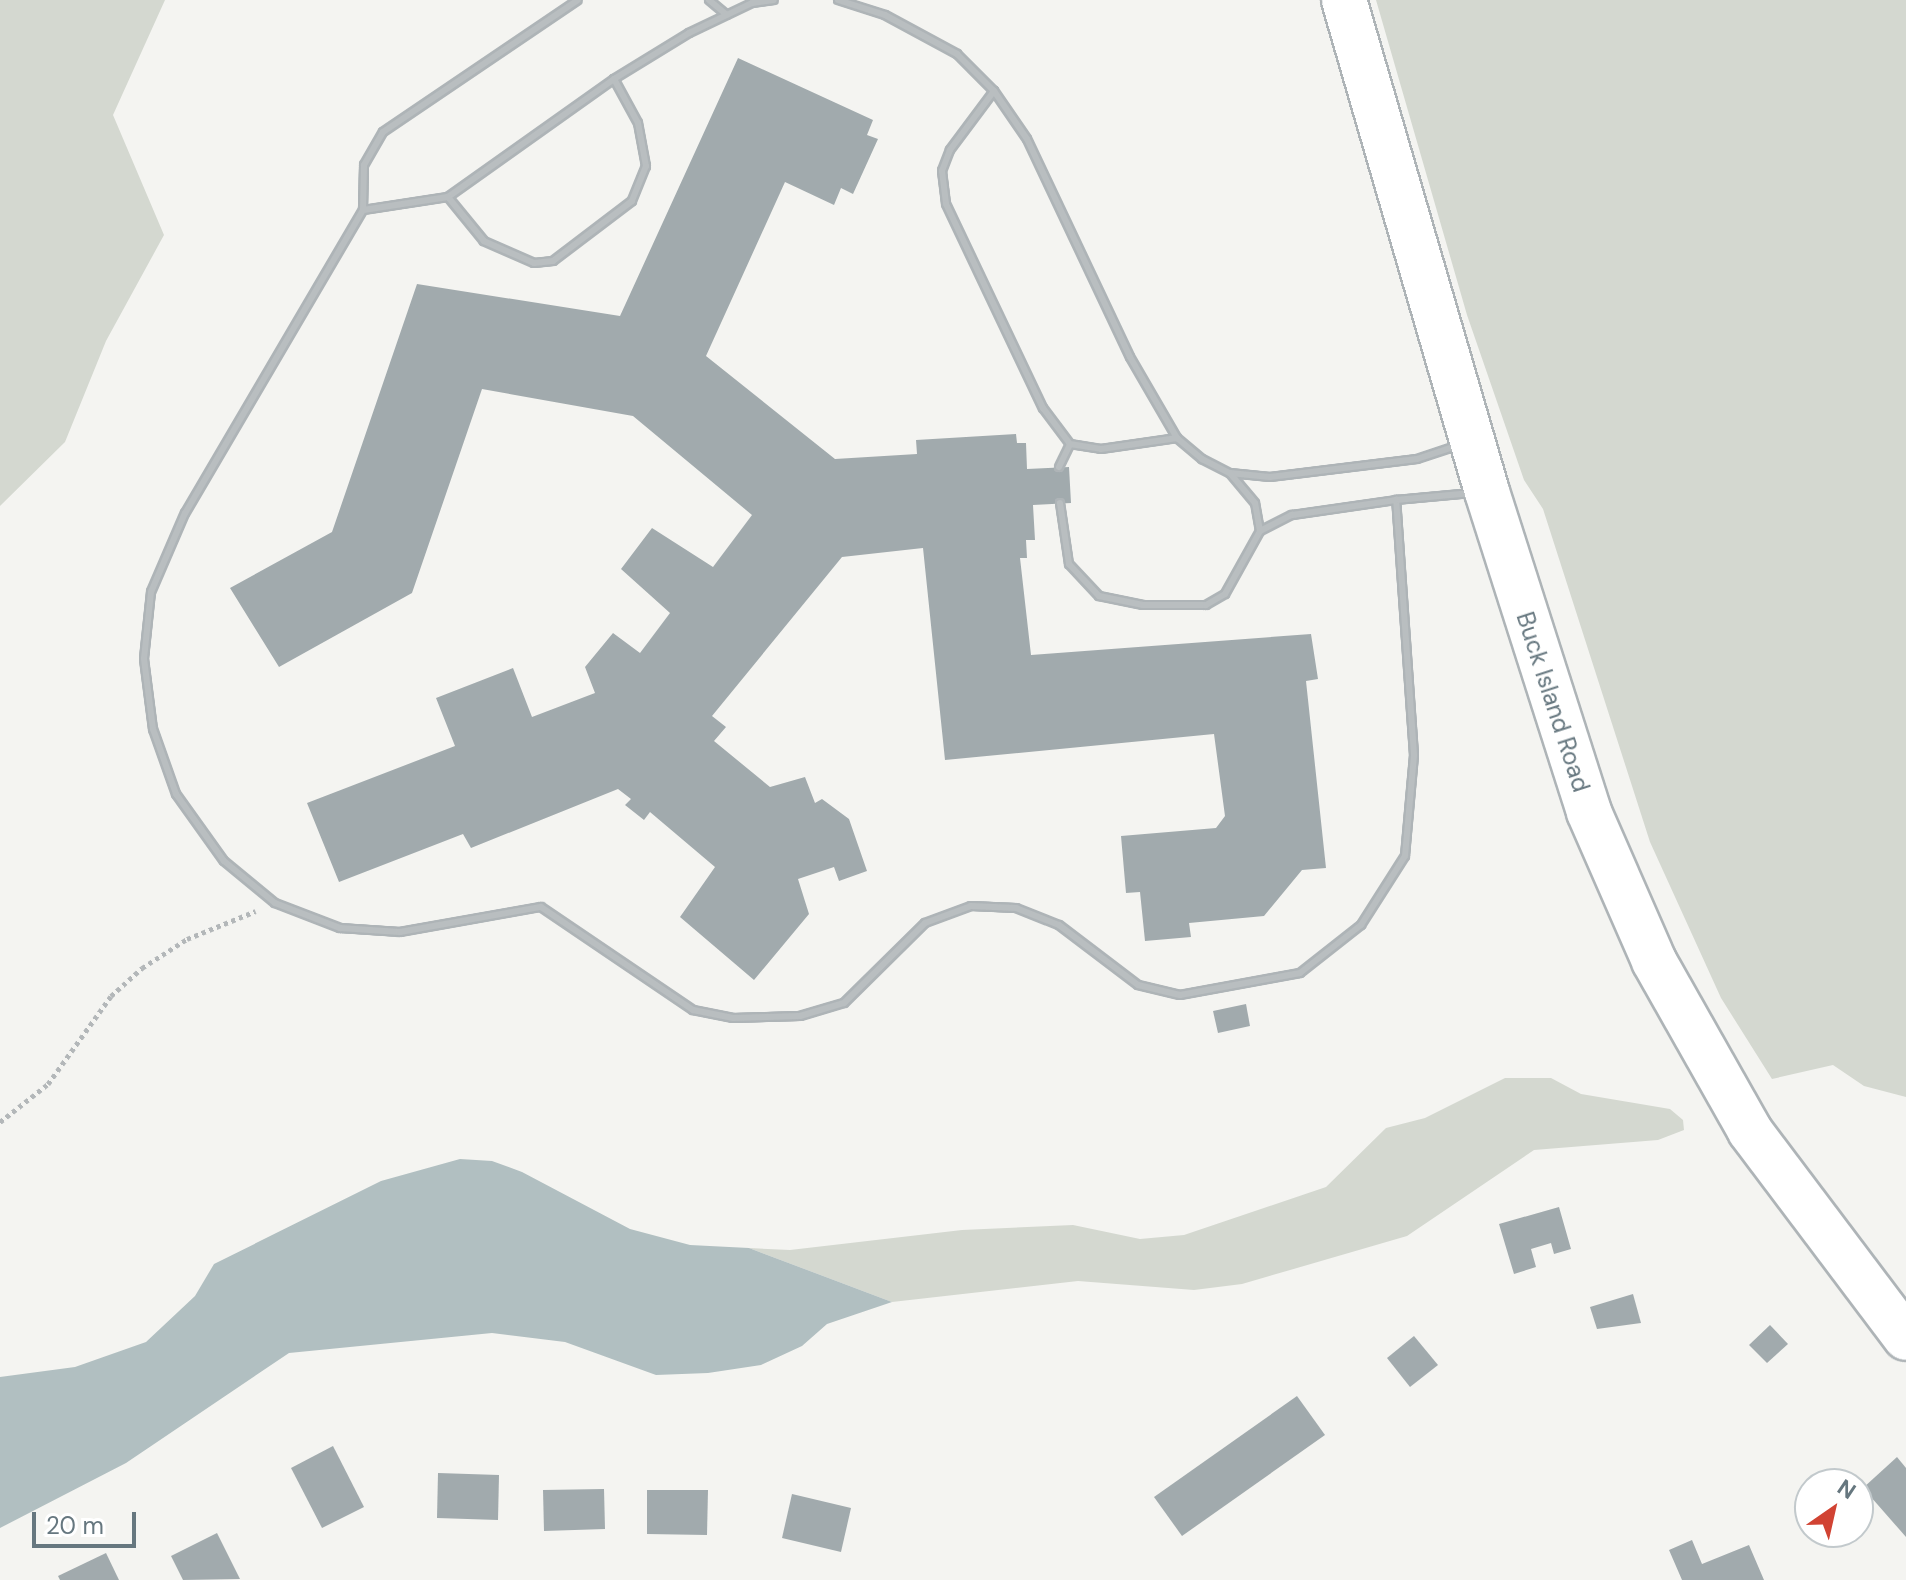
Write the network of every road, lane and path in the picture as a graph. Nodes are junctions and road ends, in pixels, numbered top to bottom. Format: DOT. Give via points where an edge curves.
graph roads {
  1 [pos="578,0"];
  2 [pos="709,0"];
  3 [pos="774,0"];
  4 [pos="838,0"];
  5 [pos="1344,0"];
  6 [pos="727,15"];
  7 [pos="614,79"];
  8 [pos="994,91"];
  9 [pos="448,197"];
  10 [pos="363,210"];
  11 [pos="1177,438"];
  12 [pos="1474,440"];
  13 [pos="1070,444"];
  14 [pos="1059,467"];
  15 [pos="1230,473"];
  16 [pos="1487,492"];
  17 [pos="1396,500"];
  18 [pos="1060,503"];
  19 [pos="1260,531"];
  20 [pos="275,903"];
  21 [pos="0,1122"];
  22 [pos="1906,1338"];
  1 -- 10 [label="lane" via="383,132 364,165"];
  2 -- 6 [label="lane"];
  3 -- 6 [label="lane"];
  4 -- 8 [label="lane" via="885,15 957,54"];
  5 -- 12 [label="main road, Buck Island Road"];
  6 -- 7 [label="lane"];
  7 -- 9 [label="lane"];
  7 -- 9 [label="lane" via="638,123 643,184 632,201 553,261 534,263 484,241"];
  8 -- 11 [label="lane" via="1027,139 1130,357"];
  8 -- 13 [label="lane" via="950,150 942,171 946,204 1043,408"];
  9 -- 10 [label="lane"];
  10 -- 20 [label="lane" via="185,513 151,592 144,659 153,729 176,794 224,861"];
  11 -- 13 [label="lane" via="1127,440 1101,449"];
  11 -- 15 [label="lane"];
  12 -- 15 [label="lane" via="1417,459 1356,468 1270,477"];
  12 -- 16 [label="main road, Buck Island Road"];
  13 -- 14 [label="lane"];
  15 -- 19 [label="lane" via="1255,503"];
  16 -- 17 [label="lane"];
  16 -- 22 [label="main road, Buck Island Road" via="1583,798 1654,961 1750,1131"];
  17 -- 19 [label="lane" via="1292,515"];
  17 -- 20 [label="lane" via="1414,755 1405,856 1361,925 1300,973 1180,995 1138,985 1059,925 1016,908 971,906 925,923 844,1003 800,1016 733,1018 693,1010 541,907 400,932 340,928"];
  18 -- 19 [label="lane" via="1069,564 1099,596 1143,605 1206,605 1225,594"];
  20 -- 21 [label="path" via="187,939 142,968 111,996 48,1084"];
}
